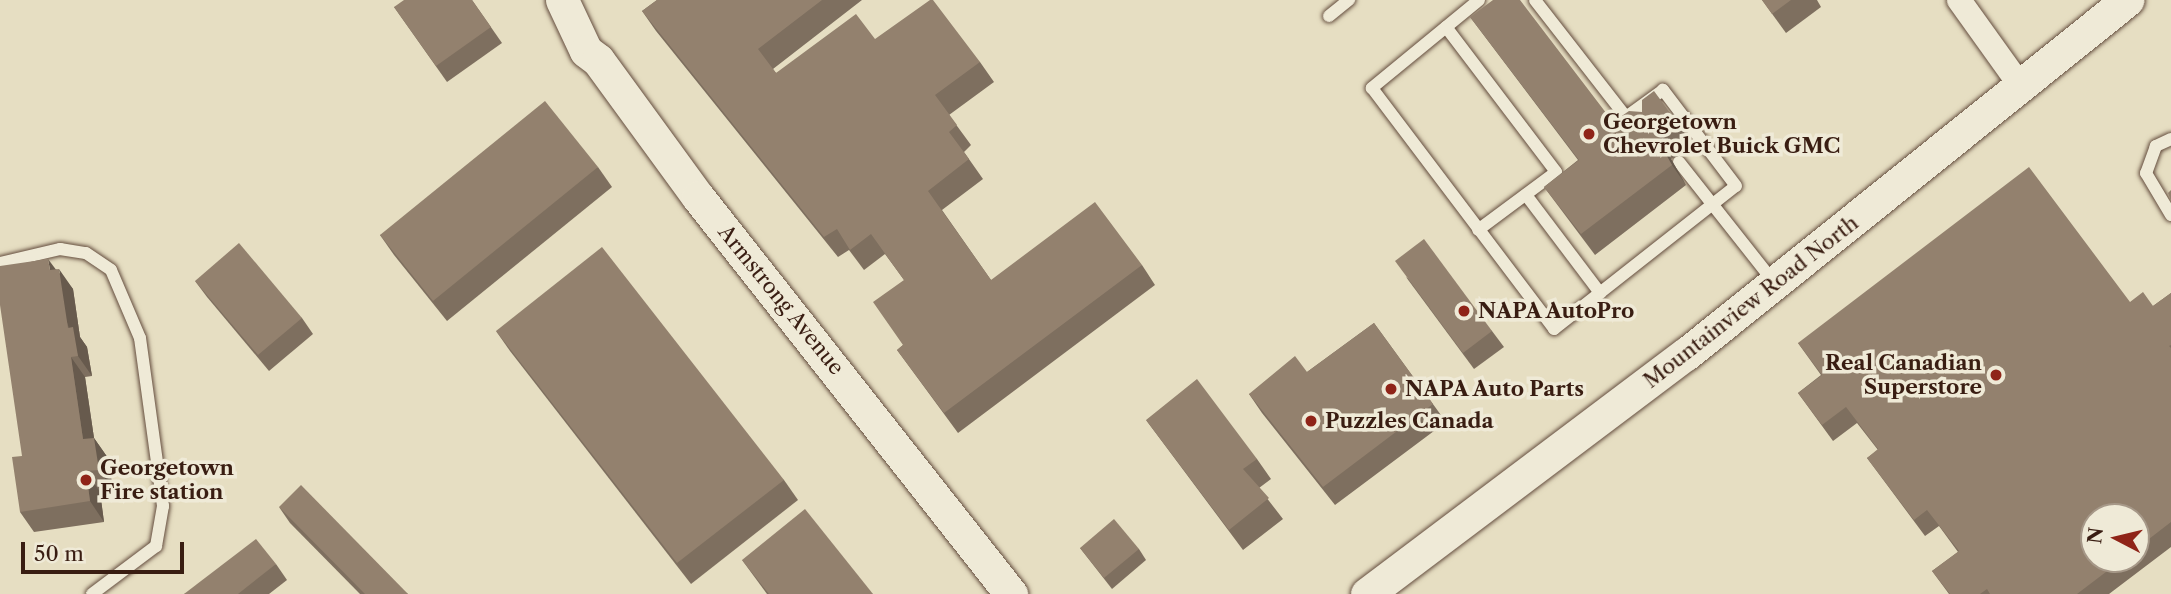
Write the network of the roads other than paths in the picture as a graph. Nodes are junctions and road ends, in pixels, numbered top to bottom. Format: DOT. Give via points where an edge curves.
graph roads {
  1 [pos="562,0"];
  2 [pos="1349,0"];
  3 [pos="1479,0"];
  4 [pos="1535,0"];
  5 [pos="1959,0"];
  6 [pos="2127,0"];
  7 [pos="1329,16"];
  8 [pos="1446,27"];
  9 [pos="2022,88"];
  10 [pos="2171,139"];
  11 [pos="1679,162"];
  12 [pos="1526,195"];
  13 [pos="1713,203"];
  14 [pos="2171,215"];
  15 [pos="1478,230"];
  16 [pos="0,263"];
  17 [pos="1775,284"];
  18 [pos="1600,293"];
  19 [pos="92,594"];
  20 [pos="1012,594"];
  21 [pos="1367,594"];
  1 -- 20 [label="main road, Armstrong Avenue" via="586,51 598,60 698,197"];
  2 -- 7 [label="lane"];
  3 -- 8 [label="lane"];
  4 -- 13 [label="lane" via="1626,117 1640,113 1663,90 1735,186"];
  5 -- 9 [label="street"];
  6 -- 9 [label="main road, Mountainview Road North"];
  8 -- 12 [label="lane" via="1556,172"];
  8 -- 15 [label="lane" via="1372,88"];
  9 -- 17 [label="main road, Mountainview Road North"];
  10 -- 14 [label="lane" via="2156,146 2146,173"];
  11 -- 13 [label="lane"];
  12 -- 15 [label="lane"];
  12 -- 18 [label="lane"];
  13 -- 17 [label="lane"];
  13 -- 18 [label="lane"];
  15 -- 18 [label="lane" via="1554,329"];
  16 -- 19 [label="lane" via="60,249 86,253 111,270 140,338 163,506 156,546"];
  17 -- 21 [label="main road, Mountainview Road North"];
}
